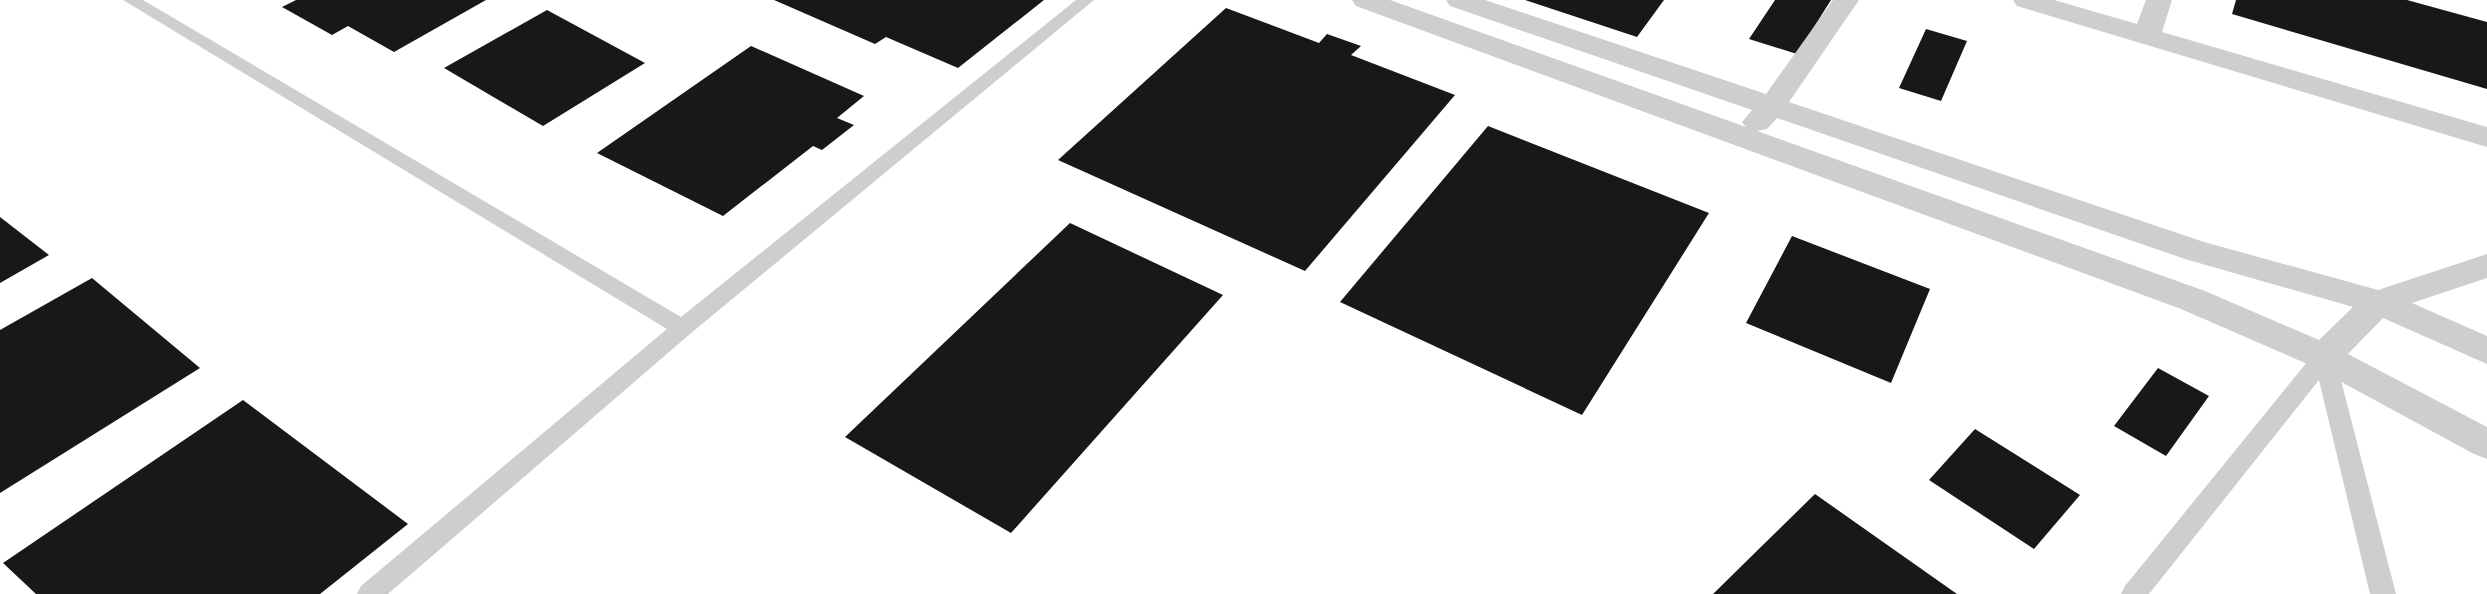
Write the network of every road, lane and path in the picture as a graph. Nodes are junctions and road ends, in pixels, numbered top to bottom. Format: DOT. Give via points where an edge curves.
graph roads {
  1 [pos="131,0"];
  2 [pos="1086,0"];
  3 [pos="1365,0"];
  4 [pos="1460,0"];
  5 [pos="1846,0"];
  6 [pos="2026,0"];
  7 [pos="2159,0"];
  8 [pos="2147,36"];
  9 [pos="1772,106"];
  10 [pos="1744,137"];
  11 [pos="2487,137"];
  12 [pos="2487,266"];
  13 [pos="2378,302"];
  14 [pos="682,328"];
  15 [pos="2487,351"];
  16 [pos="2325,357"];
  17 [pos="2487,444"];
  18 [pos="370,594"];
  19 [pos="2134,594"];
  20 [pos="2383,594"];
  1 -- 14 [label="lane"];
  2 -- 14 [label="lane"];
  3 -- 10 [label="street"];
  4 -- 9 [label="street"];
  5 -- 9 [label="street"];
  6 -- 8 [label="street"];
  7 -- 8 [label="street"];
  8 -- 11 [label="street"];
  9 -- 10 [label="street"];
  9 -- 13 [label="street" via="2196,251"];
  10 -- 16 [label="street" via="2193,300"];
  12 -- 13 [label="street"];
  13 -- 15 [label="street"];
  13 -- 16 [label="street"];
  14 -- 18 [label="lane"];
  16 -- 17 [label="street"];
  16 -- 19 [label="lane"];
  16 -- 20 [label="lane"];
}
